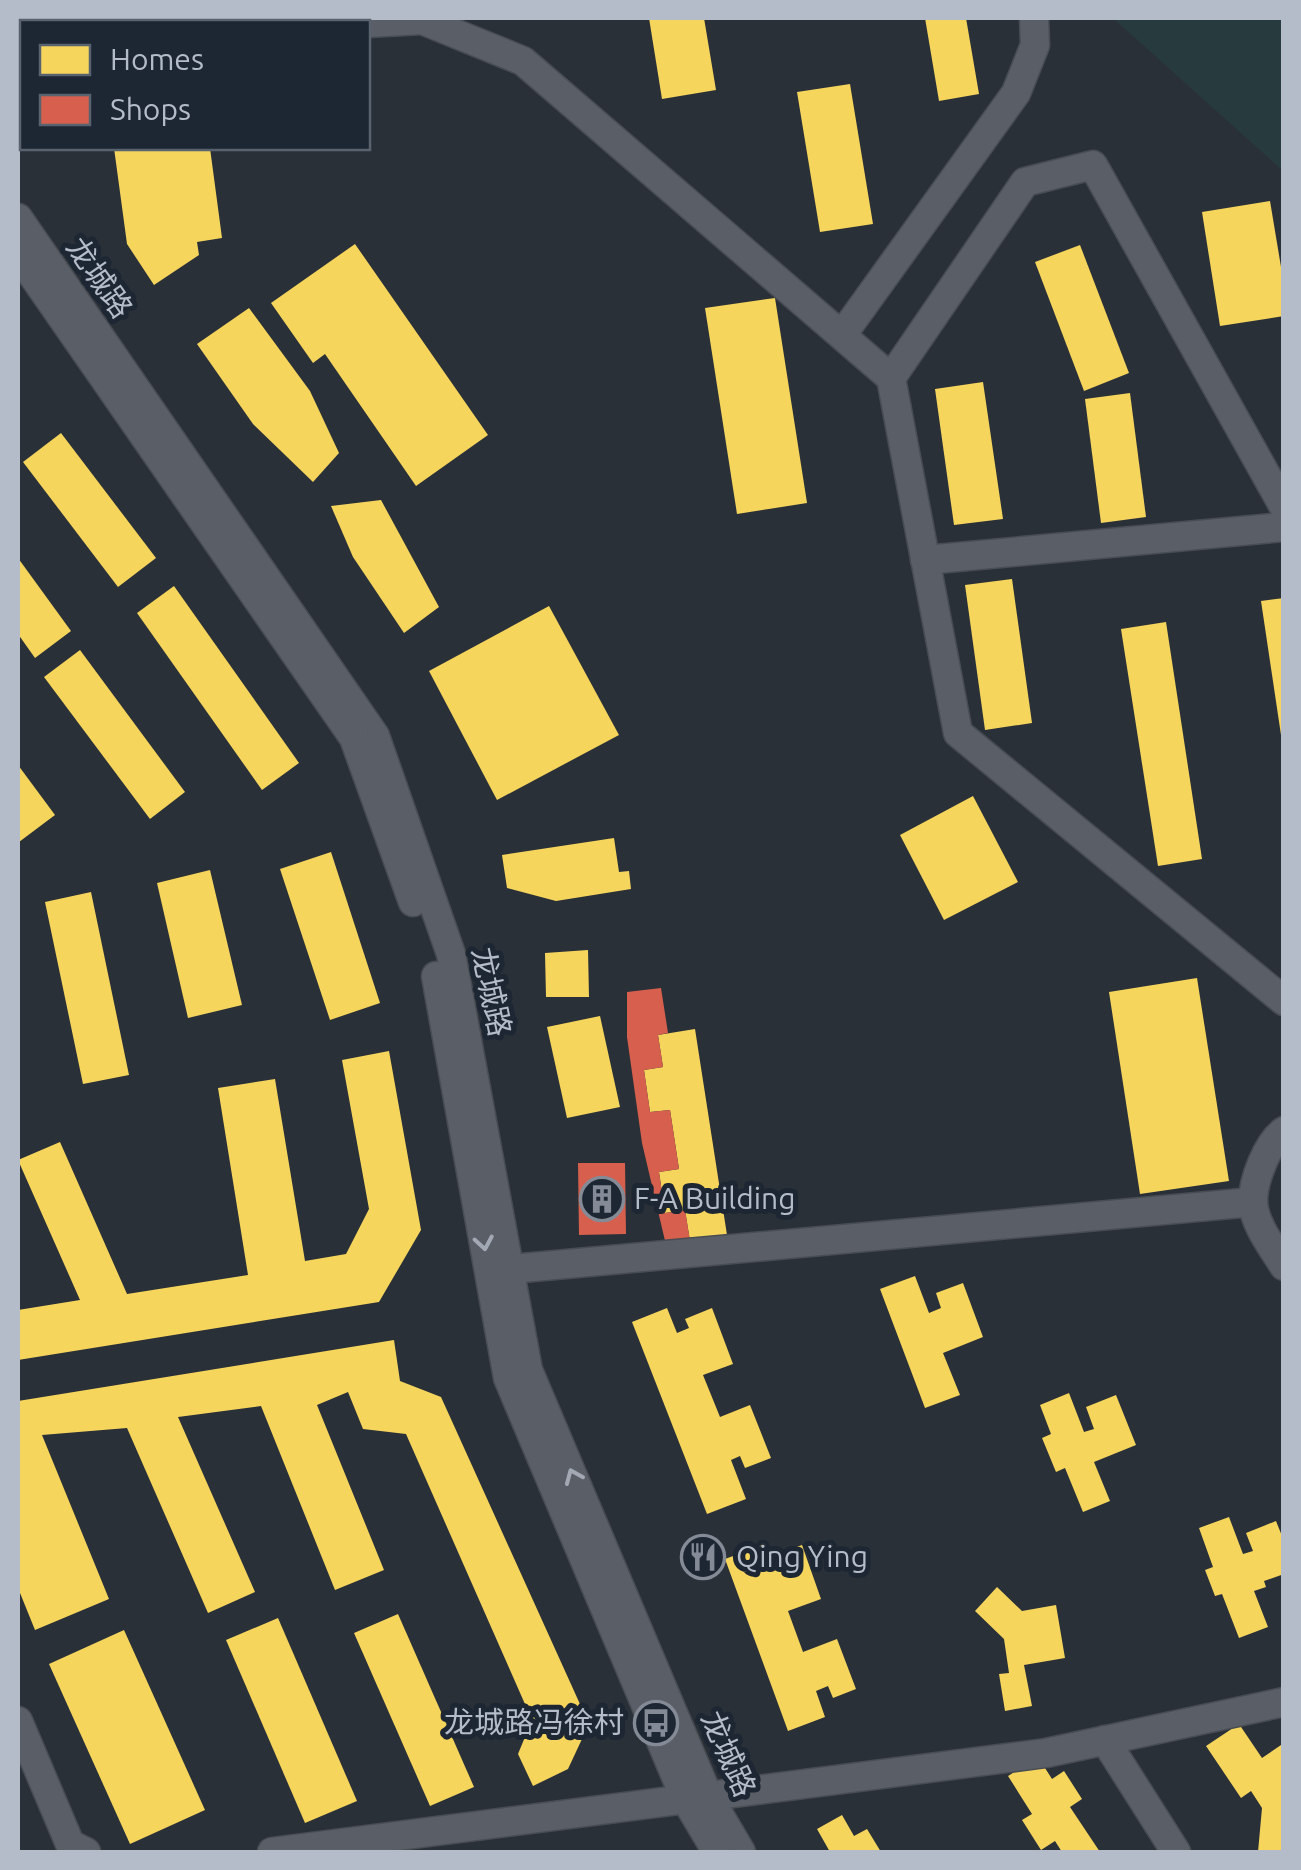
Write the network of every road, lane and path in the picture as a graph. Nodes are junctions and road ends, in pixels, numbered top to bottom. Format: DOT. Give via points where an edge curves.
graph roads {
  1 [pos="1034,18"];
  2 [pos="370,23"];
  3 [pos="18,218"];
  4 [pos="18,254"];
  5 [pos="842,336"];
  6 [pos="891,378"];
  7 [pos="1284,507"];
  8 [pos="1284,527"];
  9 [pos="925,560"];
  10 [pos="1284,1001"];
  11 [pos="1284,1131"];
  12 [pos="1253,1202"];
  13 [pos="1284,1266"];
  14 [pos="511,1269"];
  15 [pos="1284,1702"];
  16 [pos="18,1721"];
  17 [pos="1105,1740"];
  18 [pos="696,1797"];
  19 [pos="86,1852"];
  20 [pos="272,1852"];
  21 [pos="717,1852"];
  22 [pos="741,1852"];
  23 [pos="1176,1852"];
  1 -- 5 [label="street" via="1035,45 1016,93"];
  2 -- 5 [label="street" via="422,20 522,61"];
  3 -- 14 [label="street, 龙城路" via="375,736 452,954"];
  4 -- 18 [label="street, 龙城路, one-way" via="354,738 433,955 508,1378"];
  5 -- 6 [label="street"];
  6 -- 7 [label="street" via="1025,182 1093,165"];
  6 -- 9 [label="street"];
  8 -- 9 [label="street"];
  9 -- 10 [label="street" via="958,733"];
  11 -- 12 [label="street" via="1264,1161"];
  12 -- 13 [label="street"];
  12 -- 14 [label="street"];
  18 -- 14 [label="street, 龙城路, one-way" via="528,1370"];
  15 -- 17 [label="street"];
  16 -- 19 [label="street" via="70,1844"];
  17 -- 18 [label="street"];
  17 -- 23 [label="street"];
  18 -- 20 [label="street"];
  18 -- 21 [label="street, 龙城路"];
  18 -- 22 [label="street, 龙城路"];
}
